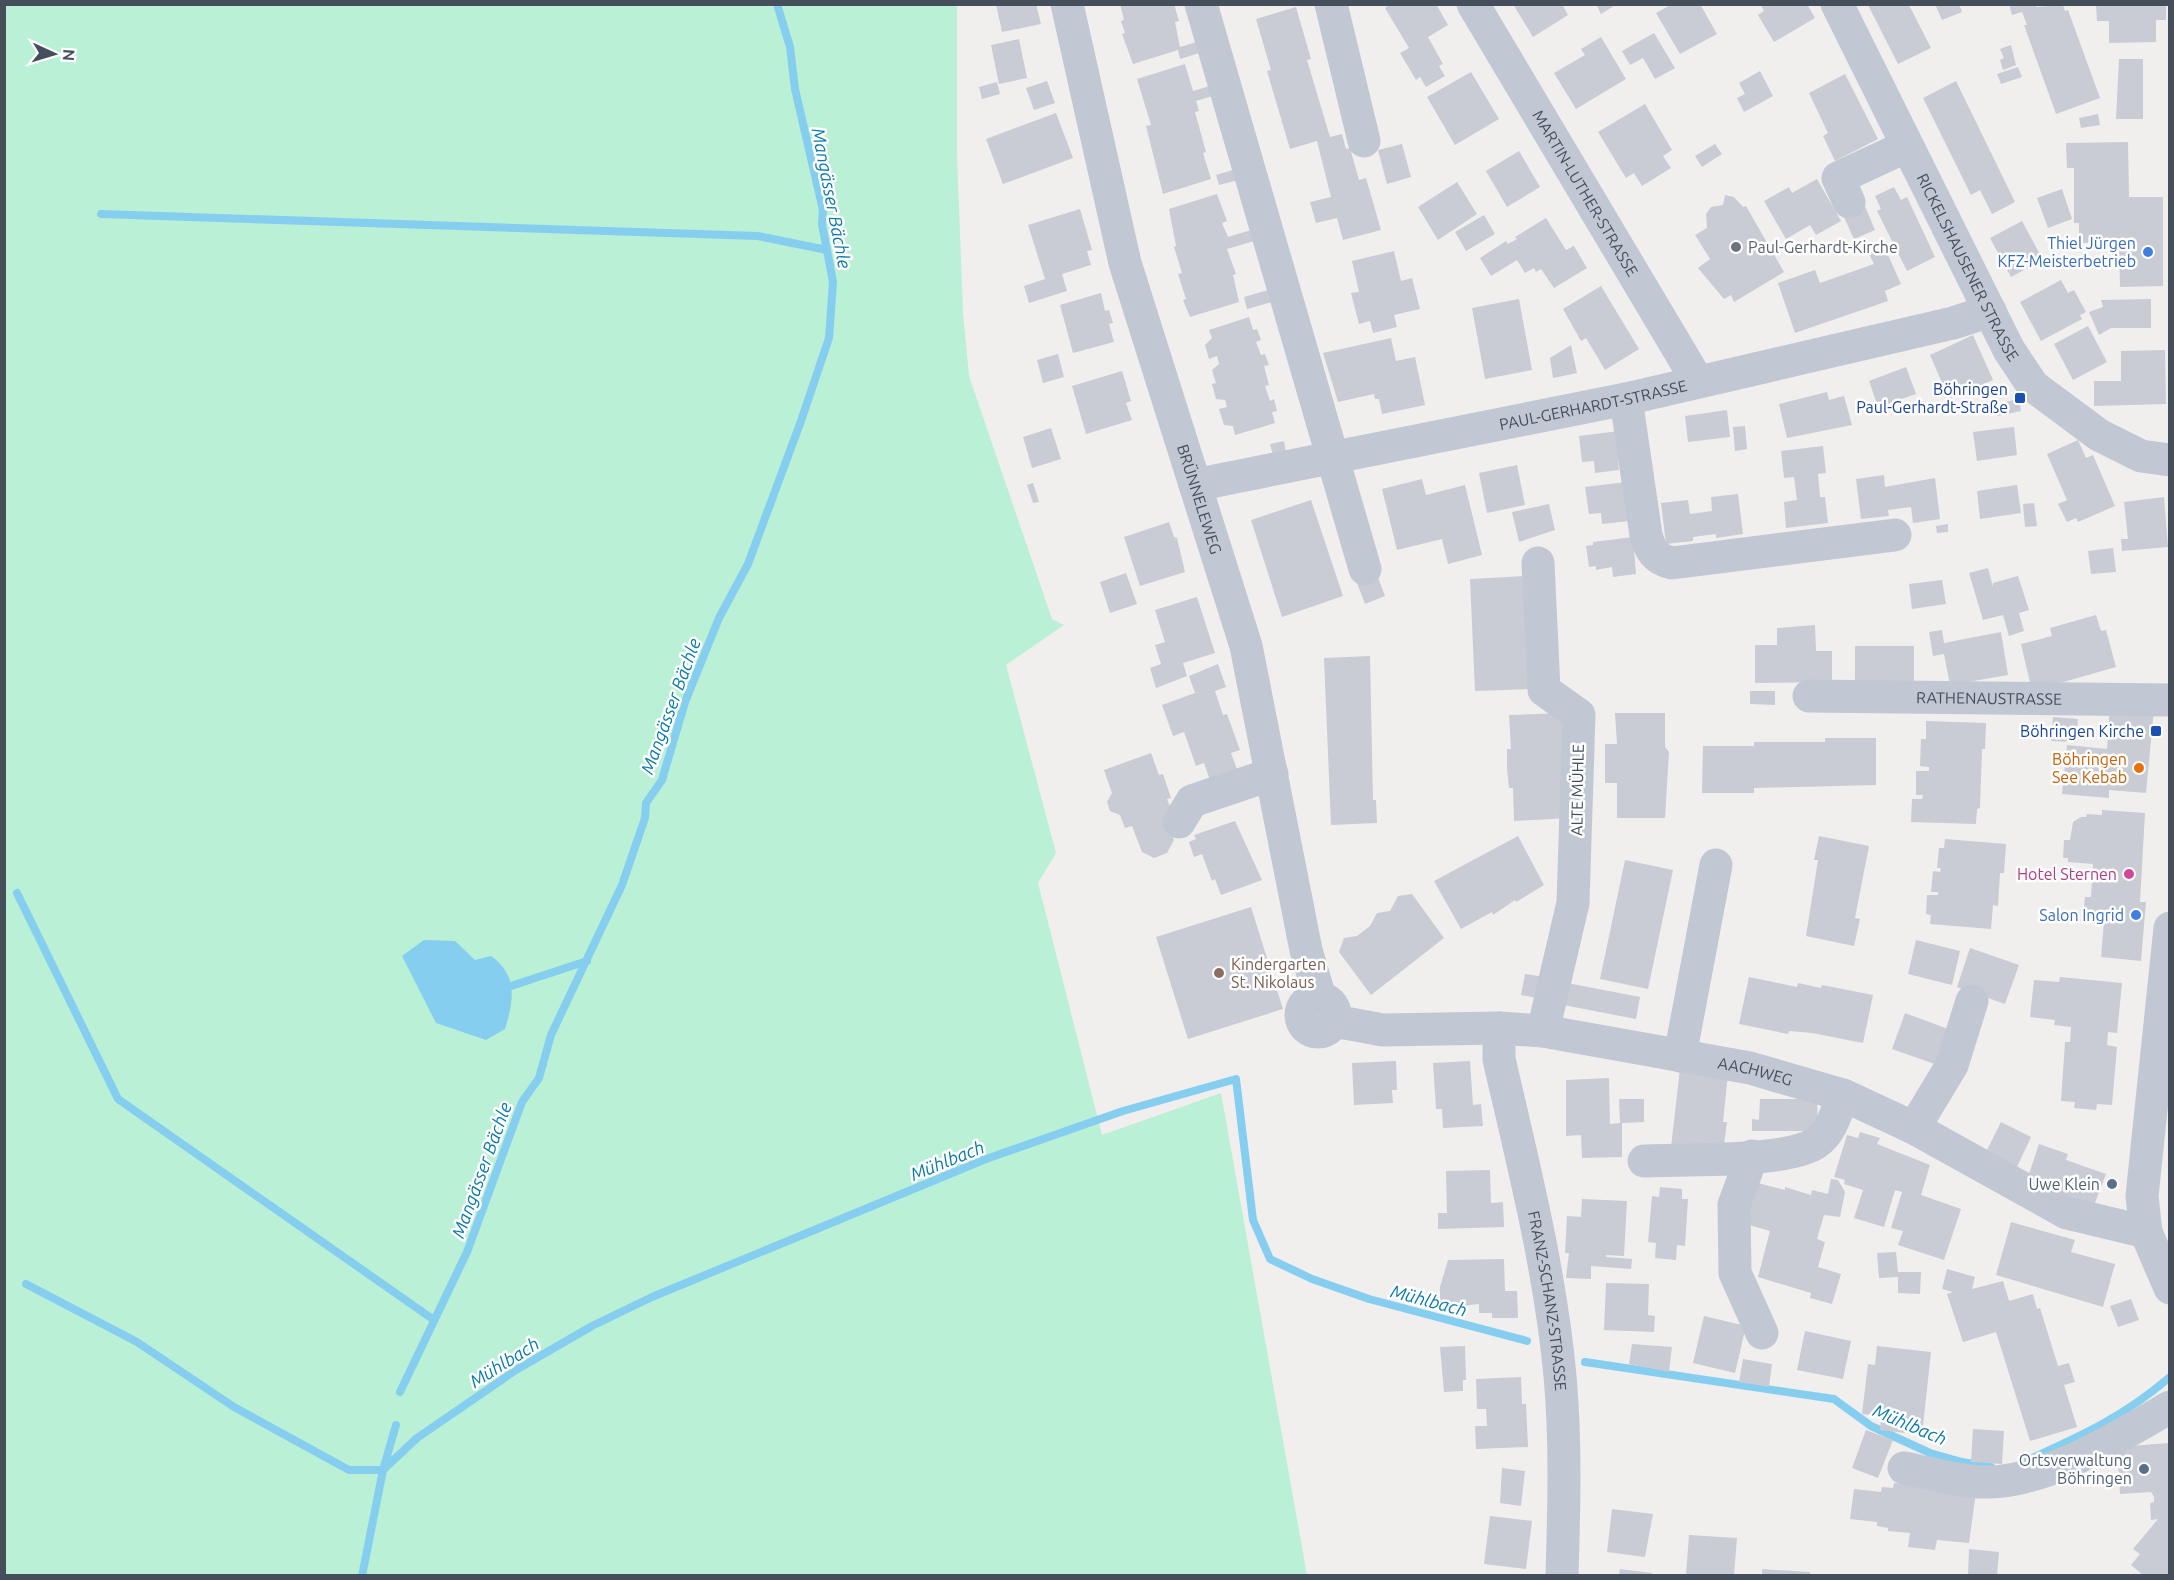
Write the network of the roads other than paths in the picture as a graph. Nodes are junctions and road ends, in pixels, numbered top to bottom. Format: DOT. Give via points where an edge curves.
graph roads {
  1 [pos="1067,4"];
  2 [pos="1201,4"];
  3 [pos="1331,4"];
  4 [pos="1473,4"];
  5 [pos="1837,4"];
  6 [pos="1364,141"];
  7 [pos="1907,146"];
  8 [pos="1849,201"];
  9 [pos="1989,311"];
  10 [pos="1698,382"];
  11 [pos="1626,399"];
  12 [pos="1334,458"];
  13 [pos="2169,460"];
  14 [pos="1194,485"];
  15 [pos="1895,535"];
  16 [pos="1538,563"];
  17 [pos="1365,569"];
  18 [pos="1809,696"];
  19 [pos="2169,700"];
  20 [pos="1272,774"];
  21 [pos="1179,822"];
  22 [pos="1716,865"];
  23 [pos="2169,928"];
  24 [pos="1972,1001"];
  25 [pos="1327,1010"];
  26 [pos="1499,1028"];
  27 [pos="1543,1031"];
  28 [pos="1680,1056"];
  29 [pos="1842,1095"];
  30 [pos="1914,1128"];
  31 [pos="1752,1156"];
  32 [pos="1644,1161"];
  33 [pos="2146,1232"];
  34 [pos="2169,1288"];
  35 [pos="1762,1333"];
  36 [pos="2169,1407"];
  37 [pos="1904,1468"];
  38 [pos="1562,1575"];
  1 -- 14 [label="street, BRÜNNELEWEG" via="1125,263"];
  2 -- 12 [label="street"];
  3 -- 6 [label="street"];
  4 -- 10 [label="street, MARTIN-LUTHER-STRASSE"];
  5 -- 7 [label="street, RICKELSHAUSENER STRASSE"];
  7 -- 8 [label="street" via="1838,178"];
  7 -- 9 [label="street, RICKELSHAUSENER STRASSE"];
  9 -- 10 [label="street, PAUL-GERHARDT-STRASSE" via="1953,323"];
  9 -- 13 [label="street, RICKELSHAUSENER STRASSE" via="2008,350 2033,386 2047,398 2099,435 2141,456"];
  10 -- 11 [label="street, PAUL-GERHARDT-STRASSE"];
  11 -- 12 [label="street, PAUL-GERHARDT-STRASSE"];
  11 -- 15 [label="street" via="1646,535 1649,547 1662,561 1672,563"];
  12 -- 14 [label="street, PAUL-GERHARDT-STRASSE"];
  12 -- 17 [label="street"];
  14 -- 20 [label="street, BRÜNNELEWEG" via="1246,646"];
  16 -- 27 [label="street, ALTE MÜHLE" via="1544,690 1579,715 1573,903"];
  18 -- 19 [label="street, RATHENAUSTRASSE"];
  20 -- 21 [label="street" via="1192,801"];
  20 -- 25 [label="street, BRÜNNELEWEG" via="1305,950"];
  22 -- 28 [label="street"];
  23 -- 33 [label="street" via="2142,1178"];
  24 -- 30 [label="street" via="1952,1065"];
  25 -- 26 [label="street, AACHWEG" via="1383,1030"];
  26 -- 27 [label="street, AACHWEG"];
  26 -- 38 [label="street, FRANZ-SCHANZ-STRASSE" via="1499,1059 1543,1251 1560,1377"];
  27 -- 28 [label="street, AACHWEG"];
  28 -- 29 [label="street, AACHWEG" via="1750,1068"];
  29 -- 30 [label="street, AACHWEG"];
  29 -- 31 [label="street" via="1830,1128 1816,1143 1795,1151"];
  30 -- 33 [label="street, AACHWEG" via="2067,1213"];
  31 -- 32 [label="street"];
  31 -- 35 [label="street" via="1734,1205 1735,1274"];
  33 -- 34 [label="street"];
  36 -- 37 [label="street" via="2100,1448 2036,1474 1985,1482"];
}
